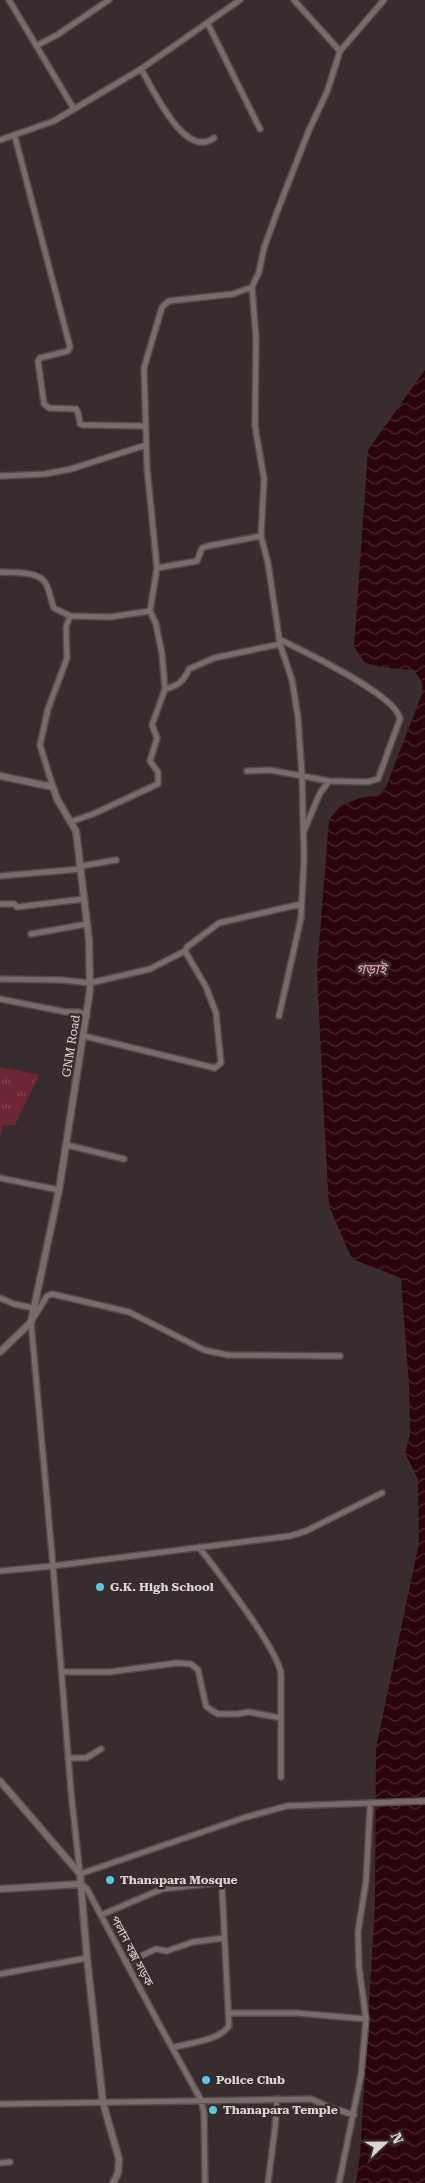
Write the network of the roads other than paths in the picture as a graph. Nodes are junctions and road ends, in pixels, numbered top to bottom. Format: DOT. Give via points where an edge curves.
graph roads {
  1 [pos="9,0"];
  2 [pos="109,0"];
  3 [pos="240,0"];
  4 [pos="294,0"];
  5 [pos="384,0"];
  6 [pos="208,24"];
  7 [pos="36,46"];
  8 [pos="340,50"];
  9 [pos="141,69"];
  10 [pos="74,109"];
  11 [pos="260,129"];
  12 [pos="15,136"];
  13 [pos="214,138"];
  14 [pos="0,140"];
  15 [pos="252,287"];
  16 [pos="145,426"];
  17 [pos="146,445"];
  18 [pos="0,476"];
  19 [pos="261,536"];
  20 [pos="156,568"];
  21 [pos="0,572"];
  22 [pos="150,611"];
  23 [pos="70,616"];
  24 [pos="280,642"];
  25 [pos="165,689"];
  26 [pos="247,771"];
  27 [pos="302,775"];
  28 [pos="0,776"];
  29 [pos="329,781"];
  30 [pos="53,787"];
  31 [pos="70,822"];
  32 [pos="303,834"];
  33 [pos="116,860"];
  34 [pos="81,867"];
  35 [pos="0,876"];
  36 [pos="84,898"];
  37 [pos="0,904"];
  38 [pos="302,904"];
  39 [pos="87,924"];
  40 [pos="32,934"];
  41 [pos="186,949"];
  42 [pos="0,979"];
  43 [pos="90,983"];
  44 [pos="0,999"];
  45 [pos="87,1016"];
  46 [pos="279,1016"];
  47 [pos="84,1036"];
  48 [pos="67,1145"];
  49 [pos="124,1159"];
  50 [pos="0,1178"];
  51 [pos="59,1190"];
  52 [pos="0,1298"];
  53 [pos="34,1308"];
  54 [pos="31,1322"];
  55 [pos="0,1352"];
  56 [pos="340,1356"];
  57 [pos="382,1493"];
  58 [pos="199,1547"];
  59 [pos="53,1566"];
  60 [pos="0,1571"];
  61 [pos="62,1672"];
  62 [pos="281,1718"];
  63 [pos="101,1749"];
  64 [pos="68,1758"];
  65 [pos="281,1777"];
  66 [pos="0,1781"];
  67 [pos="425,1800"];
  68 [pos="370,1808"];
  69 [pos="80,1874"];
  70 [pos="81,1884"];
  71 [pos="0,1889"];
  72 [pos="100,1915"];
  73 [pos="224,1938"];
  74 [pos="87,1958"];
  75 [pos="126,1962"];
  76 [pos="0,1974"];
  77 [pos="228,2013"];
  78 [pos="366,2019"];
  79 [pos="172,2048"];
  80 [pos="277,2099"];
  81 [pos="201,2100"];
  82 [pos="103,2102"];
  83 [pos="0,2104"];
  84 [pos="354,2115"];
  85 [pos="10,2162"];
  86 [pos="0,2163"];
  87 [pos="113,2183"];
  88 [pos="205,2183"];
  89 [pos="268,2183"];
  90 [pos="339,2183"];
  1 -- 7 [label="street"];
  2 -- 7 [label="street"];
  3 -- 6 [label="street"];
  4 -- 8 [label="street"];
  5 -- 8 [label="street"];
  6 -- 9 [label="street"];
  6 -- 11 [label="street"];
  7 -- 10 [label="street"];
  8 -- 15 [label="street" via="327,92 277,212"];
  9 -- 10 [label="street"];
  9 -- 13 [label="street" via="169,116 186,136 197,143"];
  10 -- 12 [label="street" via="54,121"];
  12 -- 14 [label="street"];
  12 -- 16 [label="street" via="70,346 68,351 38,361 44,404 49,408 76,409 83,425"];
  15 -- 16 [label="street" via="233,294 169,301 162,307 144,368"];
  15 -- 19 [label="street" via="256,338 255,426 264,479"];
  16 -- 17 [label="street"];
  17 -- 18 [label="street" via="71,469"];
  17 -- 20 [label="street"];
  19 -- 20 [label="street" via="208,546 202,548 197,561"];
  19 -- 24 [label="street"];
  20 -- 22 [label="street"];
  21 -- 23 [label="street" via="38,577 44,581 54,608"];
  22 -- 23 [label="street" via="110,617"];
  22 -- 25 [label="street" via="161,647"];
  23 -- 30 [label="street" via="66,627 67,658 48,709 40,745"];
  24 -- 25 [label="street" via="214,658 189,669 185,679"];
  24 -- 27 [label="street" via="292,680"];
  24 -- 29 [label="street" via="373,690 400,714 378,779"];
  25 -- 31 [label="street" via="152,725 157,738 150,761 158,772 158,784"];
  26 -- 27 [label="street" via="270,770"];
  27 -- 29 [label="street"];
  27 -- 32 [label="street"];
  28 -- 30 [label="street"];
  29 -- 32 [label="street" via="320,793"];
  30 -- 31 [label="street, GNM Road"];
  31 -- 34 [label="street, GNM Road" via="76,831"];
  32 -- 38 [label="street"];
  33 -- 34 [label="street"];
  34 -- 35 [label="street"];
  34 -- 36 [label="street, GNM Road"];
  36 -- 37 [label="street" via="17,907"];
  36 -- 39 [label="street, GNM Road"];
  38 -- 41 [label="street" via="219,923"];
  38 -- 46 [label="street"];
  39 -- 40 [label="street"];
  39 -- 43 [label="street, GNM Road"];
  41 -- 43 [label="street" via="150,969"];
  41 -- 47 [label="street" via="216,1013 221,1063 215,1068"];
  42 -- 43 [label="street"];
  43 -- 45 [label="street, GNM Road"];
  44 -- 45 [label="street"];
  45 -- 47 [label="street, GNM Road"];
  47 -- 48 [label="street, GNM Road"];
  48 -- 49 [label="street"];
  48 -- 51 [label="street, GNM Road"];
  50 -- 51 [label="street"];
  51 -- 53 [label="street, GNM Road"];
  52 -- 53 [label="street"];
  53 -- 54 [label="street, GNM Road"];
  54 -- 55 [label="street"];
  54 -- 56 [label="street" via="47,1296 52,1294 129,1312 215,1353"];
  54 -- 59 [label="street"];
  57 -- 58 [label="street" via="290,1536"];
  58 -- 59 [label="street"];
  58 -- 62 [label="street" via="240,1601 279,1662 282,1675"];
  59 -- 60 [label="street"];
  59 -- 61 [label="street"];
  61 -- 62 [label="street" via="109,1672 191,1664 198,1670 206,1706 211,1710 218,1714 249,1712"];
  61 -- 64 [label="street"];
  62 -- 65 [label="street"];
  63 -- 64 [label="street" via="86,1758"];
  64 -- 69 [label="street"];
  66 -- 69 [label="street"];
  67 -- 69 [label="street" via="287,1806"];
  68 -- 78 [label="street" via="366,1882 358,1932"];
  69 -- 70 [label="street"];
  70 -- 71 [label="street"];
  70 -- 72 [label="street, পলান বক্স সড়ক" via="87,1888"];
  70 -- 74 [label="street"];
  72 -- 73 [label="street" via="162,1888 216,1883 222,1887"];
  72 -- 75 [label="street, পলান বক্স সড়ক"];
  73 -- 75 [label="street" via="156,1950"];
  73 -- 77 [label="street"];
  74 -- 76 [label="street"];
  74 -- 82 [label="street"];
  75 -- 79 [label="street, পলান বক্স সড়ক"];
  77 -- 78 [label="street" via="296,2013"];
  77 -- 79 [label="street" via="229,2026 226,2030 209,2039"];
  78 -- 84 [label="street"];
  79 -- 81 [label="street, পলান বক্স সড়ক"];
  80 -- 81 [label="street"];
  80 -- 84 [label="street" via="311,2098"];
  80 -- 89 [label="street"];
  81 -- 82 [label="street"];
  81 -- 88 [label="street"];
  82 -- 83 [label="street"];
  82 -- 87 [label="street" via="119,2159"];
  84 -- 90 [label="street"];
  85 -- 86 [label="street"];
}
